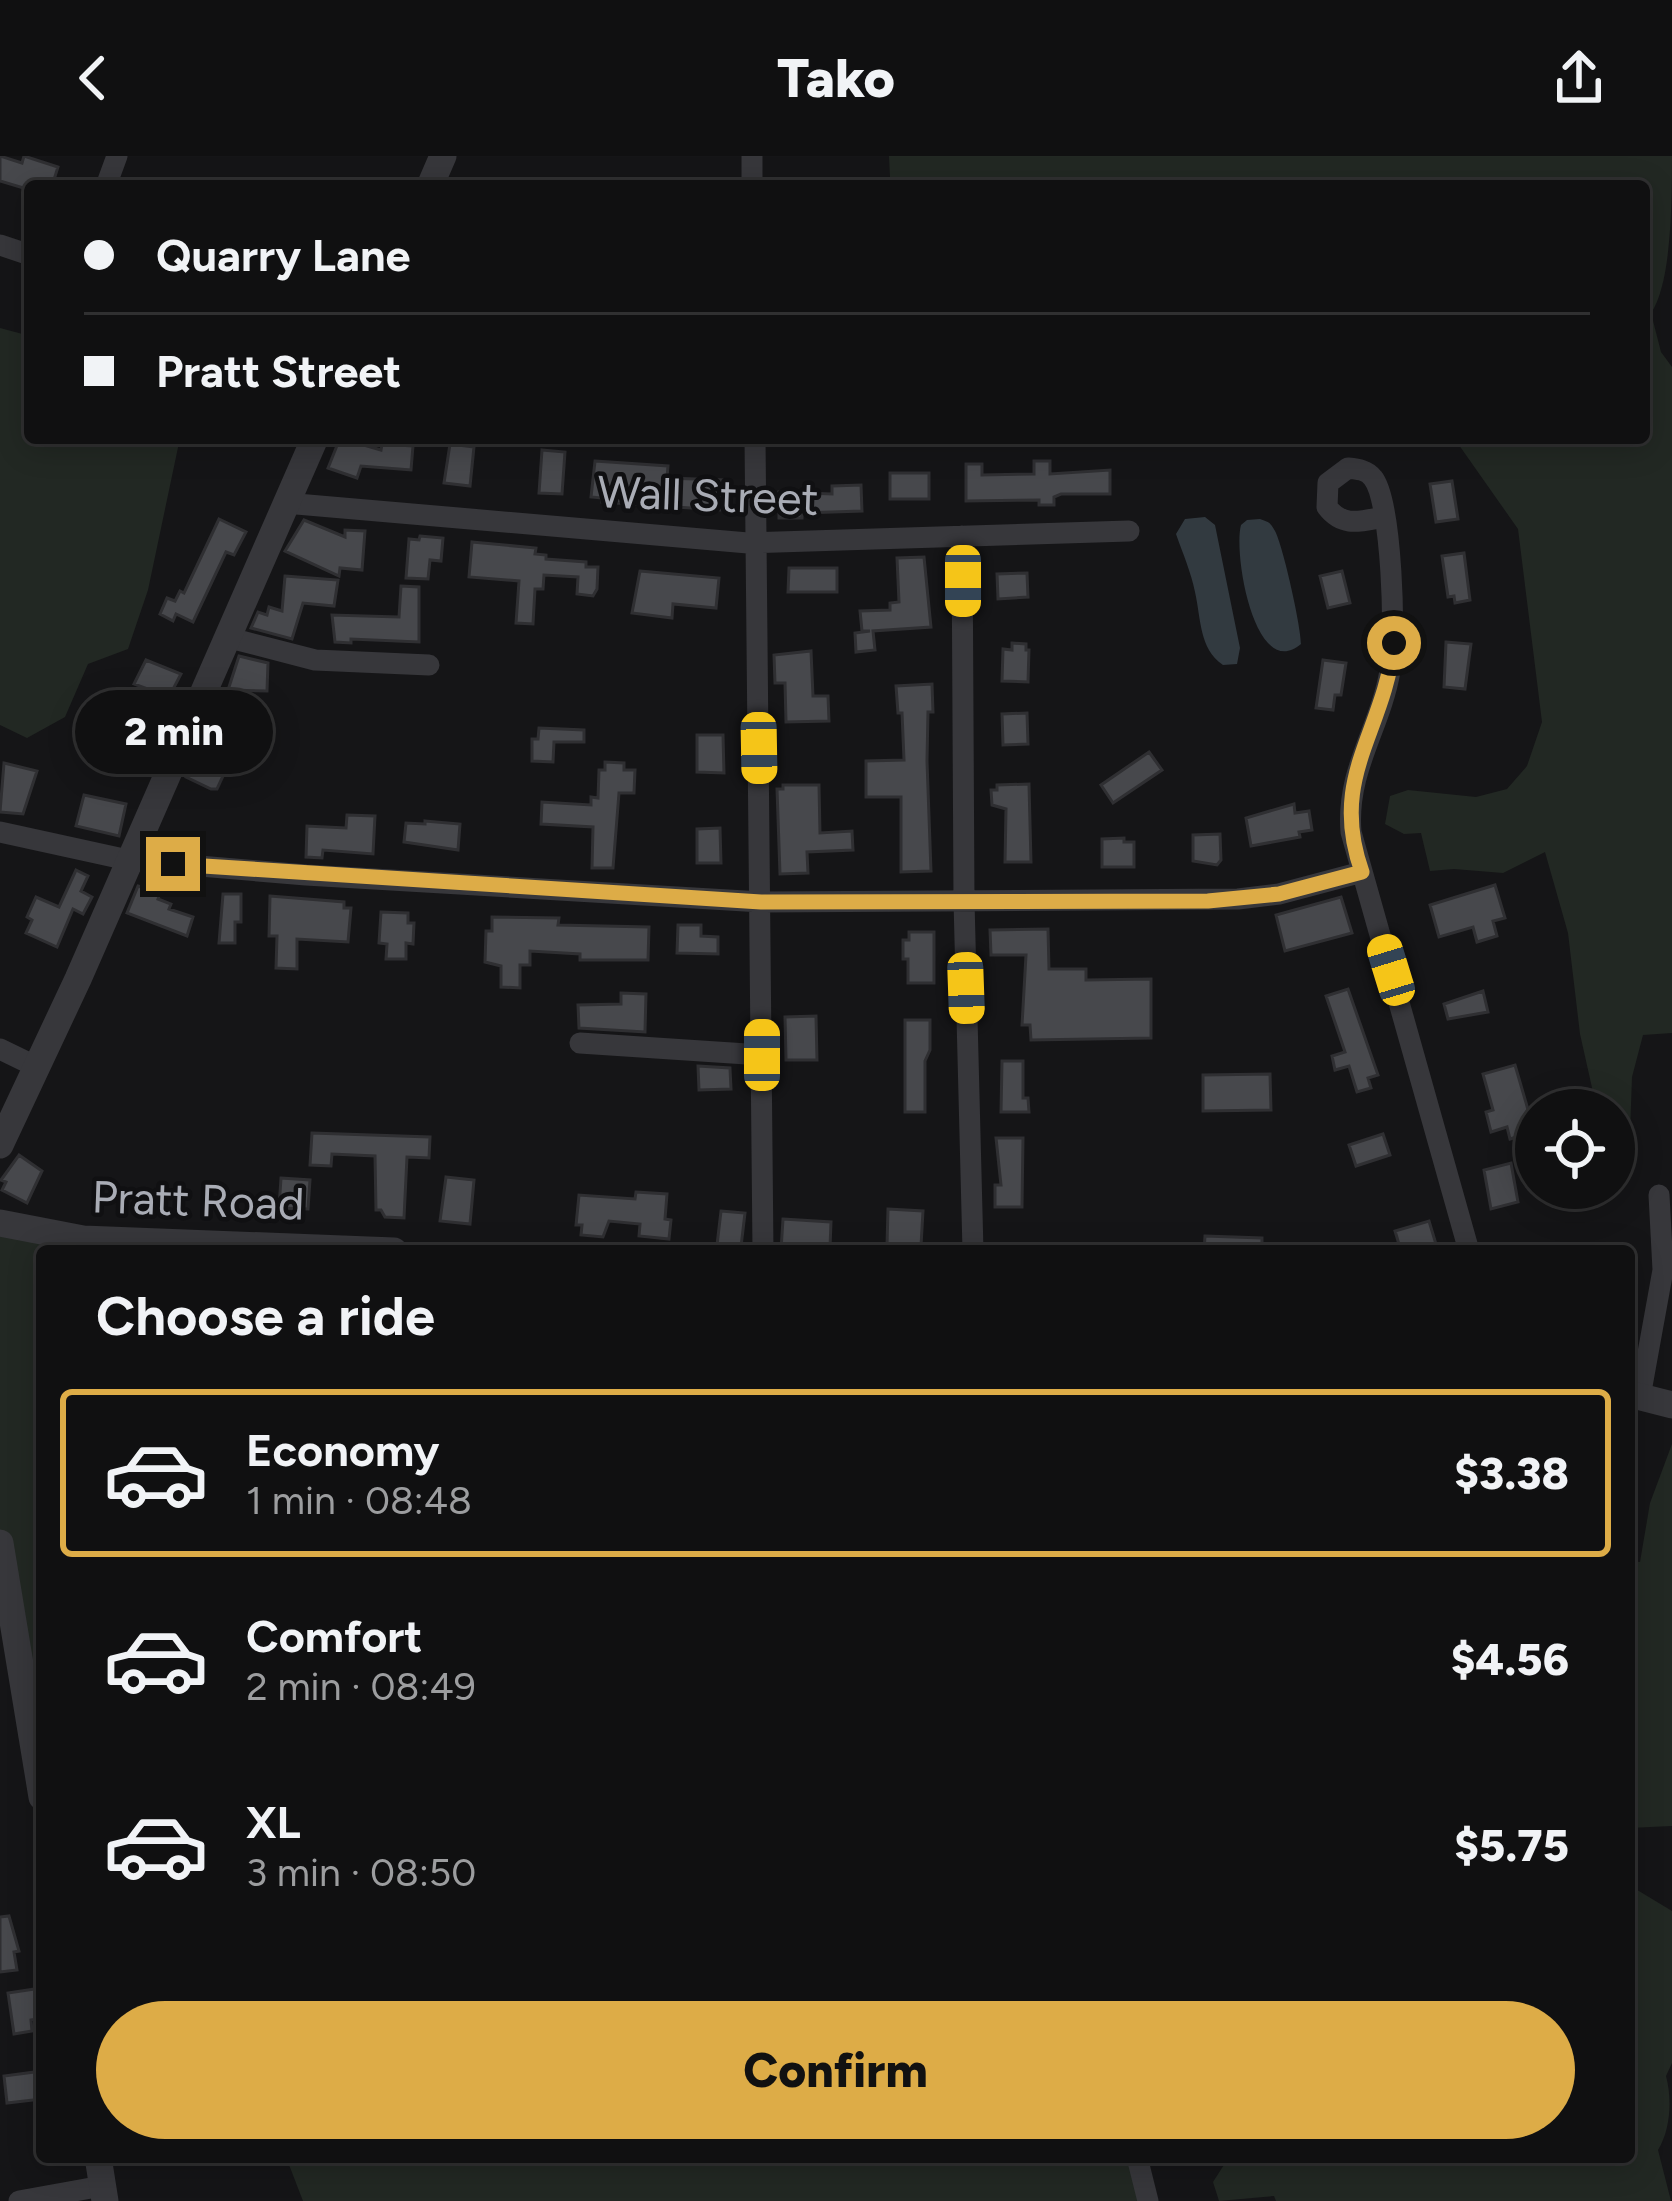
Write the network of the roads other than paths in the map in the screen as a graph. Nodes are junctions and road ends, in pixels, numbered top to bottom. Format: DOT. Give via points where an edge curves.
graph roads {
  1 [pos="312,444"];
  2 [pos="754,444"];
  3 [pos="285,503"];
  4 [pos="1384,517"];
  5 [pos="1129,531"];
  6 [pos="962,536"];
  7 [pos="756,543"];
  8 [pos="226,637"];
  9 [pos="429,665"];
  10 [pos="0,832"];
  11 [pos="128,860"];
  12 [pos="1362,872"];
  13 [pos="964,901"];
  14 [pos="761,902"];
  15 [pos="580,1043"];
  16 [pos="0,1049"];
  17 [pos="762,1055"];
  18 [pos="37,1067"];
  19 [pos="0,1145"];
  20 [pos="1659,1196"];
  21 [pos="0,1222"];
  22 [pos="238,1245"];
  23 [pos="763,1245"];
  24 [pos="973,1245"];
  25 [pos="1467,1245"];
  26 [pos="1635,1396"];
  27 [pos="1672,1405"];
  28 [pos="0,1543"];
  29 [pos="11,1674"];
  30 [pos="36,1773"];
  31 [pos="99,2163"];
  32 [pos="1139,2163"];
  33 [pos="103,2193"];
  34 [pos="19,2201"];
  35 [pos="1148,2201"];
  1 -- 3 [label="street"];
  2 -- 7 [label="street"];
  3 -- 7 [label="street, Wall Street"];
  3 -- 8 [label="street"];
  4 -- 12 [label="street" via="1394,643 1387,689 1351,788"];
  5 -- 6 [label="street, Wall Street"];
  6 -- 7 [label="street, Wall Street"];
  6 -- 13 [label="street"];
  7 -- 14 [label="street"];
  8 -- 9 [label="street" via="315,660"];
  8 -- 11 [label="street"];
  10 -- 11 [label="street"];
  11 -- 14 [label="street"];
  11 -- 18 [label="street"];
  12 -- 13 [label="street" via="1238,899"];
  12 -- 25 [label="street"];
  13 -- 14 [label="street"];
  13 -- 24 [label="street"];
  14 -- 17 [label="street"];
  15 -- 17 [label="street"];
  16 -- 18 [label="street"];
  17 -- 23 [label="street"];
  18 -- 19 [label="street"];
  20 -- 26 [label="street" via="1663,1270"];
  21 -- 22 [label="street, Pratt Road" via="83,1239"];
  26 -- 27 [label="street"];
  28 -- 29 [label="street"];
  29 -- 30 [label="street"];
  31 -- 33 [label="street"];
  32 -- 35 [label="street"];
  33 -- 34 [label="street"];
}
